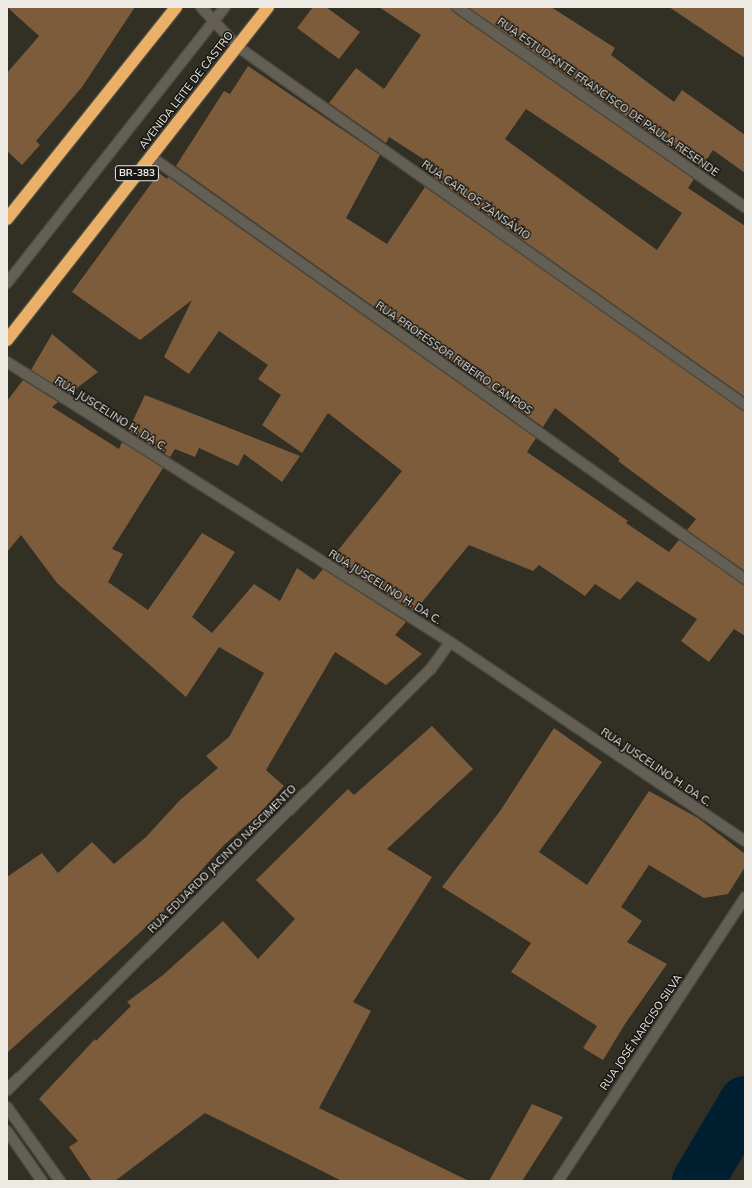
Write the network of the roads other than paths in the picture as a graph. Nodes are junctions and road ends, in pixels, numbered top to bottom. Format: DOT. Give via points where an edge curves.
graph roads {
  1 [pos="176,7"];
  2 [pos="200,7"];
  3 [pos="225,7"];
  4 [pos="268,7"];
  5 [pos="457,7"];
  6 [pos="215,22"];
  7 [pos="238,47"];
  8 [pos="150,156"];
  9 [pos="745,207"];
  10 [pos="7,218"];
  11 [pos="7,283"];
  12 [pos="7,340"];
  13 [pos="7,362"];
  14 [pos="745,405"];
  15 [pos="745,579"];
  16 [pos="450,642"];
  17 [pos="745,841"];
  18 [pos="745,896"];
  19 [pos="7,1090"];
  20 [pos="7,1107"];
  21 [pos="7,1131"];
  22 [pos="42,1181"];
  23 [pos="60,1181"];
  24 [pos="558,1181"];
  1 -- 10 [label="highway"];
  2 -- 6 [label="street, RUA CARLOS ZANSÁVIO"];
  3 -- 6 [label="street"];
  4 -- 7 [label="highway, AVENIDA LEITE DE CASTRO / BR-383"];
  5 -- 9 [label="street, RUA ESTUDANTE FRANCISCO DE PAULA RESENDE"];
  6 -- 7 [label="street, RUA CARLOS ZANSÁVIO"];
  6 -- 11 [label="street"];
  7 -- 8 [label="highway, AVENIDA LEITE DE CASTRO / BR-383"];
  7 -- 14 [label="street, RUA CARLOS ZANSÁVIO"];
  8 -- 12 [label="highway, AVENIDA LEITE DE CASTRO / BR-383"];
  8 -- 15 [label="street, RUA PROFESSOR RIBEIRO CAMPOS"];
  13 -- 16 [label="street, RUA JUSCELINO H. DA C."];
  16 -- 17 [label="street, RUA JUSCELINO H. DA C."];
  16 -- 19 [label="street, RUA EDUARDO JACINTO NASCIMENTO" via="430,670"];
  18 -- 24 [label="street, RUA JOSÉ NARCISO SILVA"];
  20 -- 23 [label="street"];
  21 -- 22 [label="street"];
}
